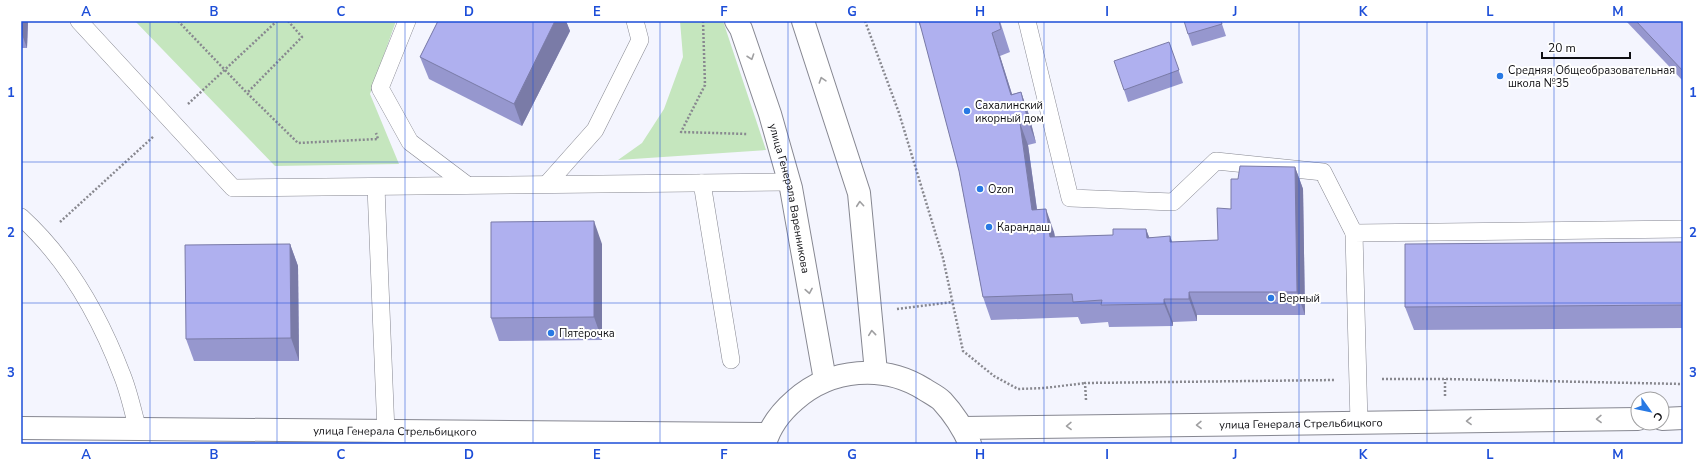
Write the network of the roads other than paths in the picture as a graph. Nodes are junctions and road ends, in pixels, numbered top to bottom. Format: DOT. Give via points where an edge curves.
graph roads {
  1 [pos="80,21"];
  2 [pos="407,21"];
  3 [pos="635,21"];
  4 [pos="736,21"];
  5 [pos="802,21"];
  6 [pos="1027,21"];
  7 [pos="789,182"];
  8 [pos="702,183"];
  9 [pos="547,184"];
  10 [pos="466,185"];
  11 [pos="376,186"];
  12 [pos="21,217"];
  13 [pos="1683,229"];
  14 [pos="1354,233"];
  15 [pos="731,360"];
  16 [pos="876,372"];
  17 [pos="825,380"];
  18 [pos="1683,418"];
  19 [pos="1630,419"];
  20 [pos="1670,419"];
  21 [pos="1359,422"];
  22 [pos="21,428"];
  23 [pos="138,430"];
  24 [pos="386,432"];
  25 [pos="966,436"];
  26 [pos="766,439"];
  1 -- 11 [label="lane" via="233,188"];
  2 -- 10 [label="lane" via="380,88 410,142"];
  3 -- 9 [label="lane" via="640,40 595,130"];
  4 -- 7 [label="street, улица Генерала Варенникова, one-way" via="766,100"];
  16 -- 5 [label="street, one-way" via="859,193"];
  6 -- 14 [label="lane" via="1070,198 1173,202 1216,161 1323,172"];
  7 -- 8 [label="lane"];
  7 -- 17 [label="street, улица Генерала Варенникова, one-way"];
  8 -- 9 [label="lane"];
  8 -- 15 [label="lane"];
  9 -- 10 [label="lane"];
  10 -- 11 [label="lane"];
  11 -- 24 [label="lane"];
  12 -- 23 [label="lane" via="73,276 100,324 123,375"];
  13 -- 14 [label="lane"];
  14 -- 21 [label="lane"];
  16 -- 17 [label="street" via="850,373"];
  16 -- 25 [label="street" via="911,381 941,400"];
  17 -- 26 [label="street" via="802,393 783,411"];
  18 -- 20 [label="street"];
  19 -- 21 [label="street, улица Генерала Стрельбицкого, one-way"];
  21 -- 25 [label="street, улица Генерала Стрельбицкого, one-way"];
  22 -- 23 [label="street, улица Генерала Стрельбицкого"];
  23 -- 24 [label="street, улица Генерала Стрельбицкого"];
  24 -- 26 [label="street, улица Генерала Стрельбицкого"];
}
